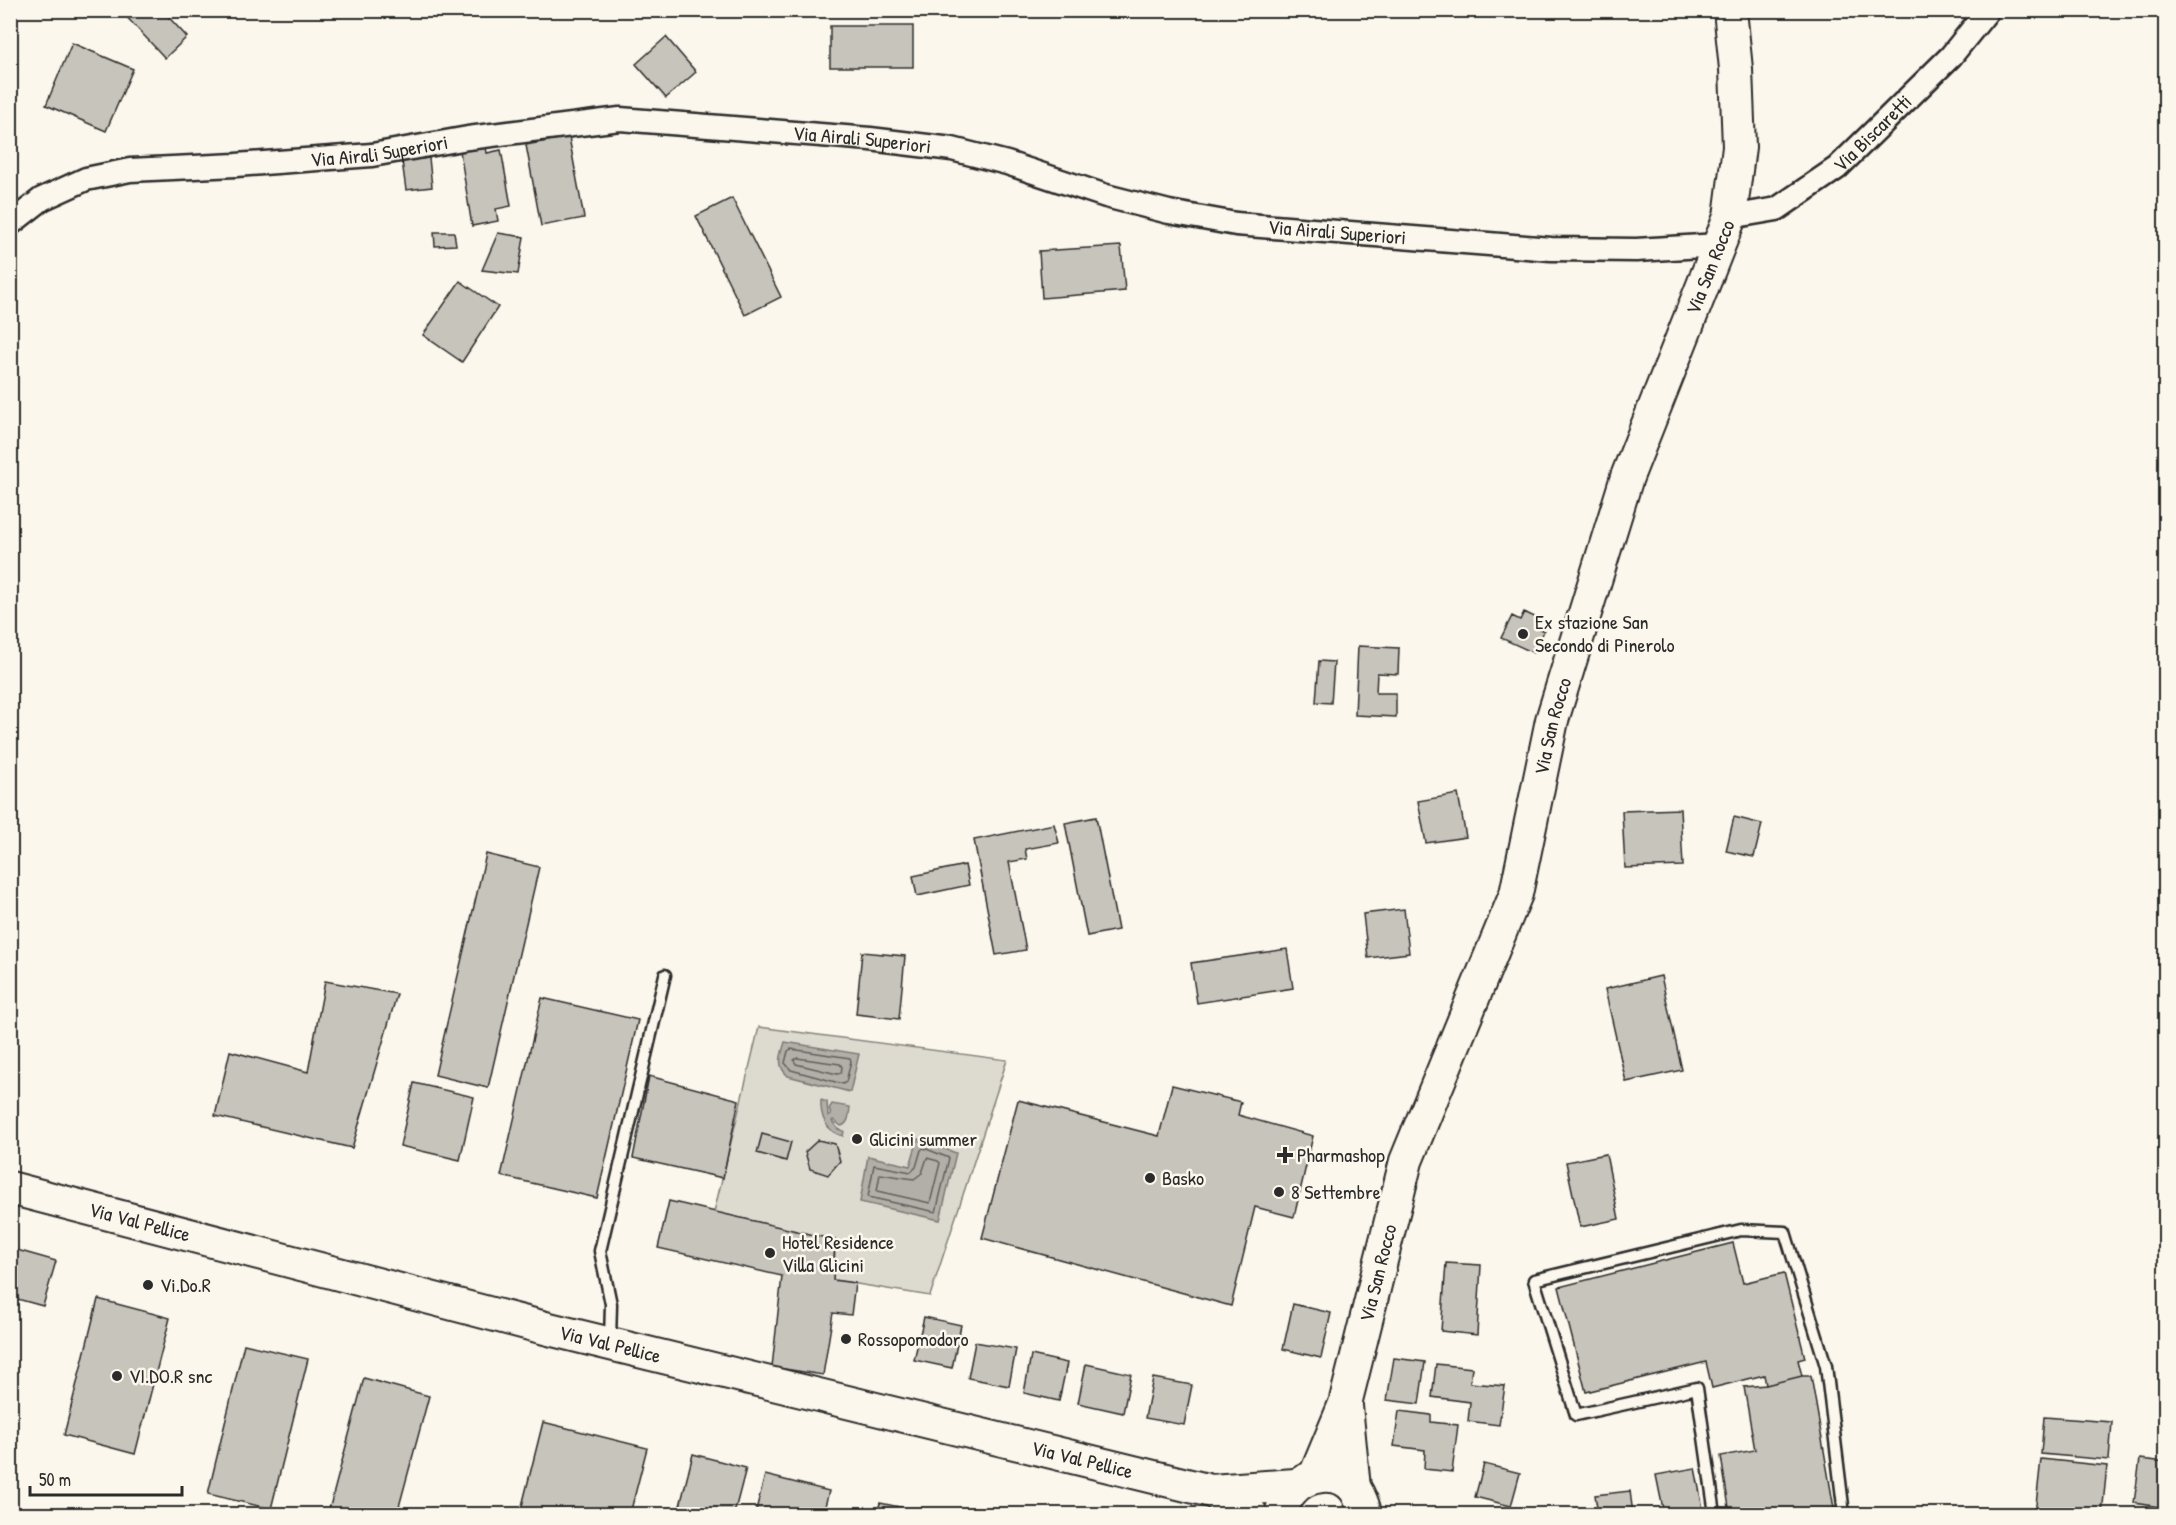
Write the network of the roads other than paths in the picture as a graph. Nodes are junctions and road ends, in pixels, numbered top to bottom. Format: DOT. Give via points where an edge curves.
graph roads {
  1 [pos="1730,10"];
  2 [pos="1988,10"];
  3 [pos="10,224"];
  4 [pos="1725,231"];
  5 [pos="665,975"];
  6 [pos="10,1188"];
  7 [pos="610,1344"];
  8 [pos="1346,1404"];
  9 [pos="1305,1481"];
  10 [pos="1211,1491"];
  11 [pos="1363,1507"];
  12 [pos="1251,1515"];
  13 [pos="1282,1515"];
  14 [pos="1715,1515"];
  15 [pos="1844,1515"];
  1 -- 4 [label="street, Via San Rocco" via="1739,147"];
  2 -- 4 [label="street, Via Biscaretti" via="1951,56 1837,168 1777,209"];
  3 -- 4 [label="street, Via Airali Superiori" via="42,199 86,179 130,170 372,155 468,138 620,119 952,149 1106,196 1236,224 1551,249 1636,250"];
  4 -- 8 [label="street, Via San Rocco" via="1627,477 1552,720 1516,894 1406,1161"];
  5 -- 7 [label="lane" via="600,1251 611,1304"];
  6 -- 7 [label="street, Via Val Pellice"];
  7 -- 10 [label="street, Via Val Pellice"];
  8 -- 9 [label="street, Via San Rocco"];
  8 -- 11 [label="street, Via San Rocco"];
  9 -- 10 [label="street"];
  9 -- 11 [label="street" via="1335,1477"];
  9 -- 13 [label="street, Via San Rocco" via="1284,1502"];
  10 -- 12 [label="street"];
  14 -- 15 [label="lane" via="1697,1388 1576,1415 1534,1280 1741,1230 1785,1232 1826,1366"];
}
